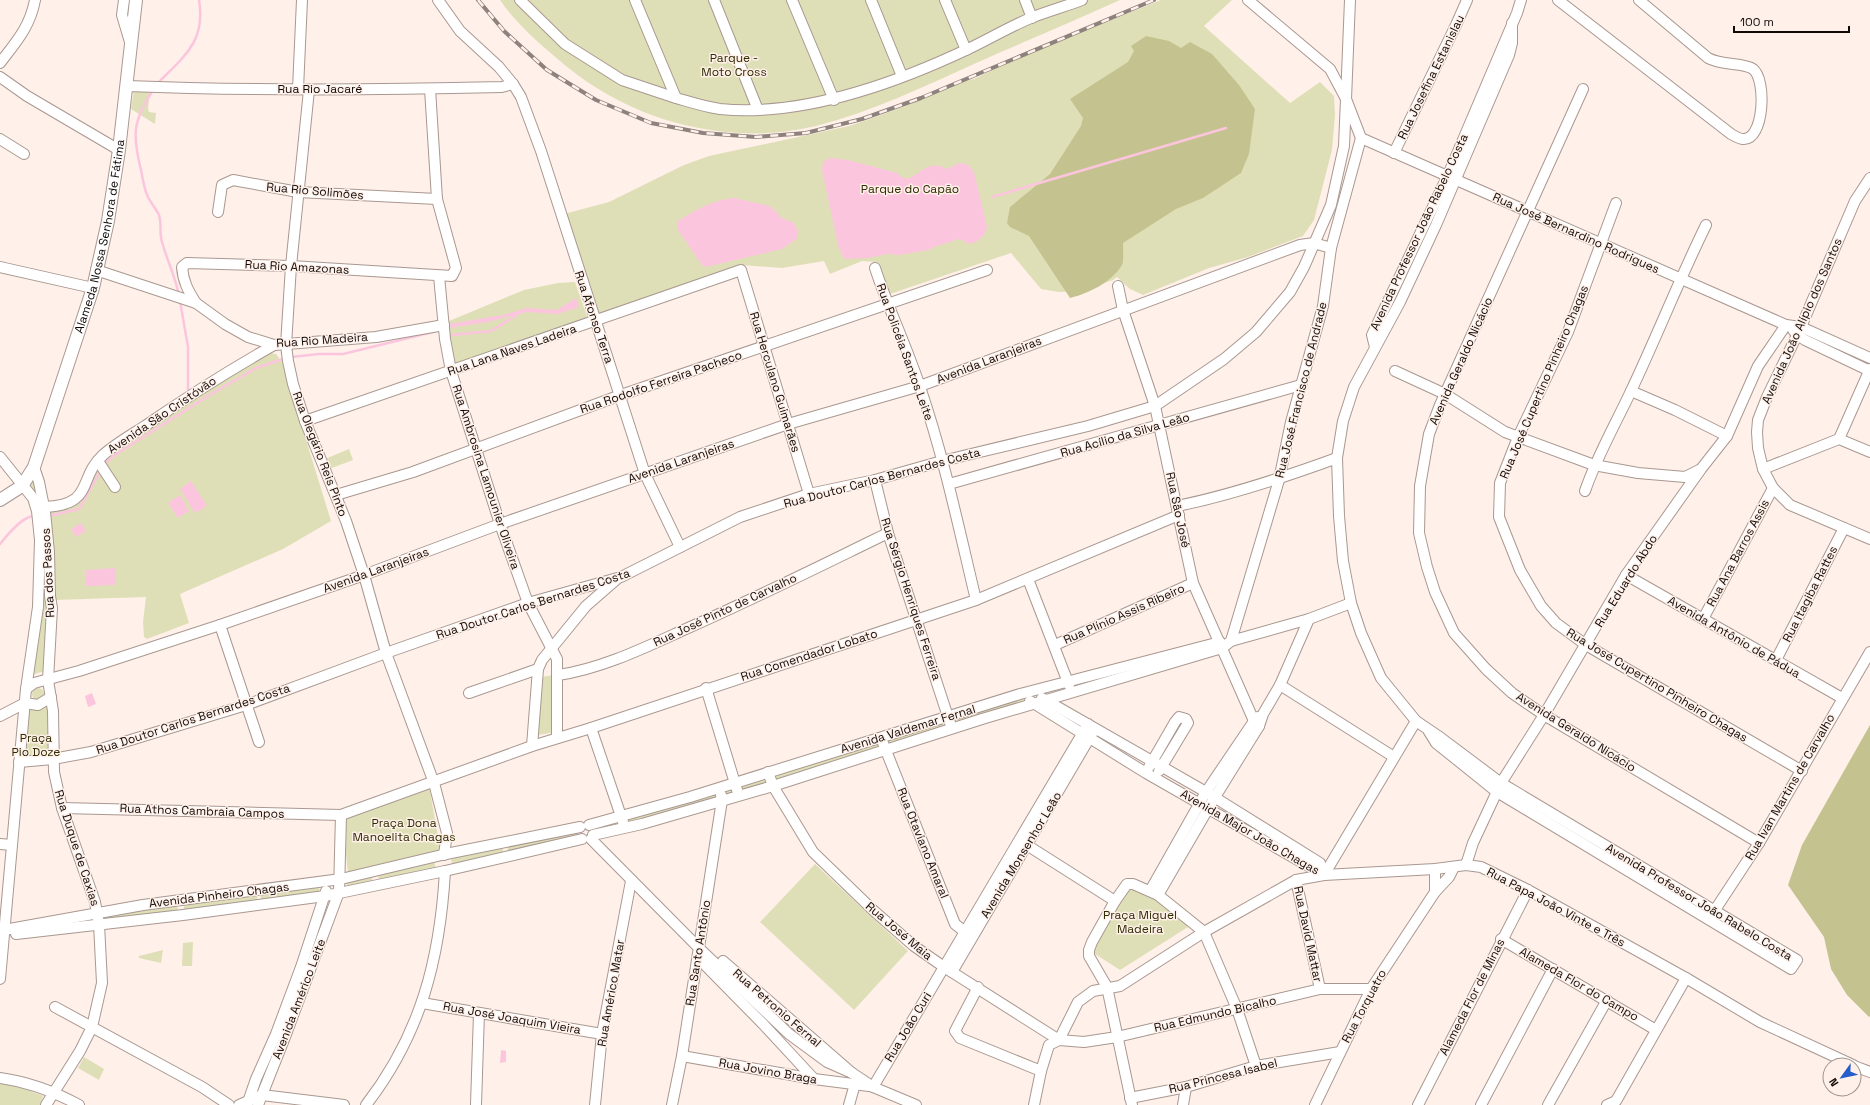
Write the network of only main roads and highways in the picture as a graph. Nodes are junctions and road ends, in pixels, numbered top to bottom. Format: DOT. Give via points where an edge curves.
graph roads {
  1 [pos="136,0"];
  2 [pos="0,500"];
  1 -- 2 [label="main road, Alameda Nossa Senhora de Fátima" via="119,150 108,221 93,288 34,467 22,486"];
}
